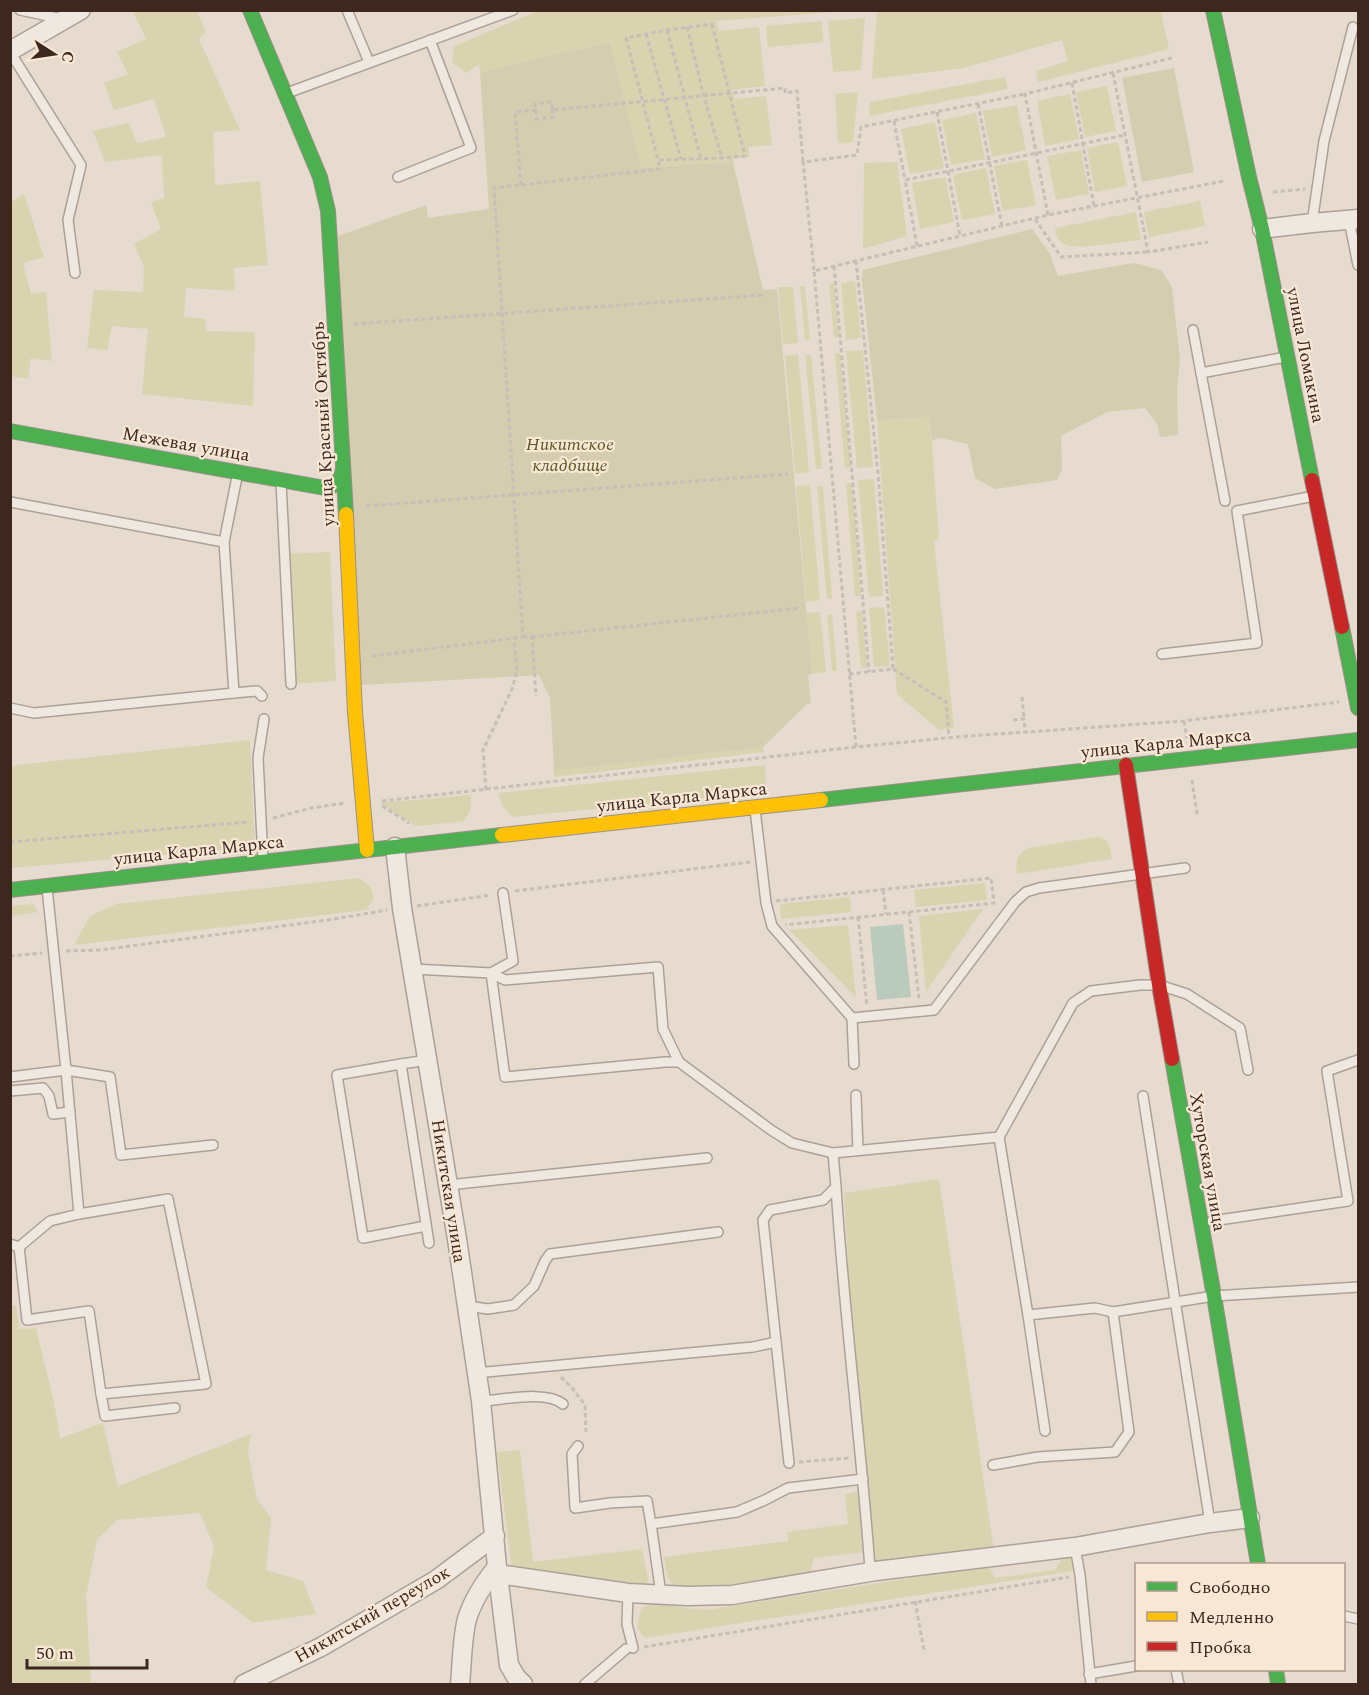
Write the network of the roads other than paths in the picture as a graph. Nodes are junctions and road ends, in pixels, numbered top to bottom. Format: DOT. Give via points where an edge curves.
graph roads {
  1 [pos="20,10"];
  2 [pos="81,10"];
  3 [pos="250,10"];
  4 [pos="347,10"];
  5 [pos="513,10"];
  6 [pos="1213,10"];
  7 [pos="31,12"];
  8 [pos="64,20"];
  9 [pos="1353,27"];
  10 [pos="430,40"];
  11 [pos="10,52"];
  12 [pos="369,62"];
  13 [pos="286,93"];
  14 [pos="398,177"];
  15 [pos="1354,220"];
  16 [pos="1312,223"];
  17 [pos="1262,229"];
  18 [pos="1359,266"];
  19 [pos="75,273"];
  20 [pos="1193,330"];
  21 [pos="1288,357"];
  22 [pos="1201,373"];
  23 [pos="10,431"];
  24 [pos="343,469"];
  25 [pos="238,472"];
  26 [pos="280,480"];
  27 [pos="1316,495"];
  28 [pos="1225,501"];
  29 [pos="10,502"];
  30 [pos="224,542"];
  31 [pos="1162,654"];
  32 [pos="291,684"];
  33 [pos="234,693"];
  34 [pos="262,696"];
  35 [pos="1358,704"];
  36 [pos="10,708"];
  37 [pos="264,719"];
  38 [pos="1359,740"];
  39 [pos="1126,765"];
  40 [pos="754,807"];
  41 [pos="395,847"];
  42 [pos="367,850"];
  43 [pos="264,861"];
  44 [pos="1185,868"];
  45 [pos="1142,874"];
  46 [pos="47,886"];
  47 [pos="10,890"];
  48 [pos="503,893"];
  49 [pos="413,969"];
  50 [pos="491,973"];
  51 [pos="1159,985"];
  52 [pos="852,1018"];
  53 [pos="428,1060"];
  54 [pos="1359,1060"];
  55 [pos="679,1062"];
  56 [pos="401,1064"];
  57 [pos="854,1064"];
  58 [pos="66,1070"];
  59 [pos="1248,1070"];
  60 [pos="10,1077"];
  61 [pos="10,1092"];
  62 [pos="856,1095"];
  63 [pos="1143,1096"];
  64 [pos="70,1112"];
  65 [pos="999,1137"];
  66 [pos="213,1145"];
  67 [pos="858,1150"];
  68 [pos="832,1153"];
  69 [pos="707,1158"];
  70 [pos="448,1185"];
  71 [pos="836,1187"];
  72 [pos="79,1214"];
  73 [pos="1212,1221"];
  74 [pos="426,1226"];
  75 [pos="718,1232"];
  76 [pos="429,1244"];
  77 [pos="15,1246"];
  78 [pos="1359,1287"];
  79 [pos="1214,1296"];
  80 [pos="1176,1302"];
  81 [pos="467,1306"];
  82 [pos="1113,1312"];
  83 [pos="1028,1315"];
  84 [pos="777,1342"];
  85 [pos="476,1373"];
  86 [pos="102,1394"];
  87 [pos="481,1401"];
  88 [pos="563,1404"];
  89 [pos="174,1408"];
  90 [pos="1045,1431"];
  91 [pos="578,1446"];
  92 [pos="789,1463"];
  93 [pos="993,1465"];
  94 [pos="863,1479"];
  95 [pos="1250,1518"];
  96 [pos="1210,1523"];
  97 [pos="651,1524"];
  98 [pos="495,1536"];
  99 [pos="1075,1547"];
  100 [pos="1258,1563"];
  101 [pos="497,1570"];
  102 [pos="876,1571"];
  103 [pos="628,1593"];
  104 [pos="661,1594"];
  105 [pos="1135,1666"];
  106 [pos="1089,1674"];
  107 [pos="244,1684"];
  108 [pos="460,1684"];
  109 [pos="523,1684"];
  110 [pos="585,1684"];
  111 [pos="1091,1684"];
  1 -- 7 [label="lane"];
  2 -- 8 [label="street"];
  3 -- 13 [label="main road, улица Красный Октябрь"];
  4 -- 12 [label="lane"];
  5 -- 10 [label="lane"];
  6 -- 17 [label="main road, улица Ломакина"];
  7 -- 8 [label="lane"];
  8 -- 11 [label="street"];
  9 -- 16 [label="lane" via="1324,141"];
  10 -- 12 [label="lane"];
  10 -- 14 [label="lane" via="471,148"];
  11 -- 19 [label="lane" via="81,165 68,220"];
  12 -- 13 [label="lane"];
  13 -- 24 [label="main road, улица Красный Октябрь" via="320,177 328,211"];
  15 -- 16 [label="street"];
  15 -- 18 [label="lane"];
  16 -- 17 [label="street"];
  17 -- 21 [label="main road, улица Ломакина"];
  20 -- 22 [label="lane"];
  21 -- 22 [label="lane"];
  21 -- 27 [label="main road, улица Ломакина"];
  22 -- 28 [label="lane"];
  23 -- 25 [label="main road, Межевая улица"];
  24 -- 26 [label="main road, Межевая улица" via="340,482 329,488"];
  24 -- 42 [label="main road, улица Красный Октябрь" via="355,712"];
  25 -- 26 [label="main road, Межевая улица"];
  25 -- 30 [label="lane"];
  26 -- 32 [label="lane"];
  27 -- 31 [label="lane" via="1237,511 1257,643"];
  27 -- 35 [label="main road, улица Ломакина" via="1346,626"];
  29 -- 30 [label="lane"];
  30 -- 33 [label="lane"];
  33 -- 34 [label="lane" via="257,692"];
  33 -- 36 [label="lane" via="34,713"];
  37 -- 43 [label="lane" via="258,758"];
  38 -- 39 [label="main road, улица Карла Маркса"];
  39 -- 40 [label="main road, улица Карла Маркса"];
  39 -- 45 [label="main road, Хуторская улица"];
  40 -- 41 [label="main road, улица Карла Маркса"];
  40 -- 52 [label="lane" via="772,926"];
  41 -- 42 [label="main road, улица Карла Маркса"];
  41 -- 49 [label="street, Никитская улица"];
  42 -- 43 [label="main road, улица Карла Маркса"];
  43 -- 46 [label="main road, улица Карла Маркса"];
  44 -- 45 [label="lane"];
  45 -- 51 [label="main road, Хуторская улица"];
  45 -- 52 [label="lane" via="1026,892 934,1010"];
  46 -- 47 [label="main road, улица Карла Маркса"];
  46 -- 58 [label="lane"];
  48 -- 50 [label="lane" via="513,961"];
  49 -- 50 [label="lane"];
  49 -- 53 [label="street, Никитская улица"];
  50 -- 55 [label="lane" via="505,980 658,967 663,1029"];
  50 -- 55 [label="lane" via="505,1077"];
  51 -- 59 [label="lane" via="1187,994 1240,1028"];
  51 -- 65 [label="lane" via="1091,991 1073,1003"];
  51 -- 79 [label="main road, Хуторская улица"];
  52 -- 57 [label="lane"];
  53 -- 56 [label="lane"];
  53 -- 70 [label="street, Никитская улица"];
  54 -- 73 [label="lane" via="1327,1071 1348,1201"];
  55 -- 68 [label="lane" via="792,1143"];
  56 -- 74 [label="lane"];
  56 -- 74 [label="lane" via="337,1075 363,1238"];
  58 -- 60 [label="lane"];
  58 -- 64 [label="lane"];
  58 -- 66 [label="lane" via="110,1077 120,1155"];
  61 -- 64 [label="lane" via="43,1088 53,1114"];
  62 -- 67 [label="lane"];
  63 -- 80 [label="lane"];
  64 -- 72 [label="lane"];
  65 -- 67 [label="lane"];
  65 -- 83 [label="lane"];
  67 -- 68 [label="lane"];
  68 -- 71 [label="lane"];
  69 -- 70 [label="lane"];
  70 -- 81 [label="street, Никитская улица"];
  71 -- 84 [label="lane" via="823,1200 770,1210 763,1220"];
  71 -- 94 [label="lane"];
  72 -- 77 [label="lane" via="50,1221"];
  72 -- 86 [label="lane" via="168,1199 206,1384"];
  74 -- 76 [label="lane"];
  75 -- 81 [label="lane" via="550,1254 534,1286 514,1305 488,1309"];
  77 -- 86 [label="lane" via="27,1320 89,1311"];
  78 -- 79 [label="lane"];
  79 -- 80 [label="lane"];
  79 -- 95 [label="main road, Хуторская улица"];
  80 -- 82 [label="lane"];
  80 -- 96 [label="lane"];
  81 -- 85 [label="street, Никитская улица"];
  82 -- 83 [label="lane" via="1095,1308"];
  82 -- 93 [label="lane" via="1129,1432 1115,1452 1038,1457"];
  83 -- 90 [label="lane"];
  84 -- 85 [label="lane"];
  84 -- 92 [label="lane"];
  85 -- 87 [label="street, Никитская улица"];
  86 -- 89 [label="lane" via="105,1416"];
  87 -- 88 [label="lane" via="541,1396"];
  87 -- 98 [label="street, Никитская улица"];
  91 -- 97 [label="lane" via="572,1454 575,1509 647,1501"];
  94 -- 97 [label="lane" via="788,1488 737,1512"];
  94 -- 102 [label="lane" via="870,1569"];
  95 -- 96 [label="street"];
  95 -- 100 [label="main road, Хуторская улица"];
  96 -- 99 [label="street"];
  97 -- 104 [label="lane"];
  98 -- 101 [label="street, Никитская улица"];
  98 -- 107 [label="street, Никитский переулок" via="436,1580 321,1647"];
  99 -- 102 [label="street"];
  99 -- 106 [label="lane"];
  101 -- 103 [label="street"];
  101 -- 108 [label="street" via="484,1582 467,1621"];
  101 -- 109 [label="street, Никитская улица" via="509,1665"];
  102 -- 104 [label="street" via="732,1595"];
  103 -- 104 [label="street"];
  103 -- 110 [label="lane" via="629,1649"];
  105 -- 106 [label="lane"];
  106 -- 111 [label="lane"];
}
